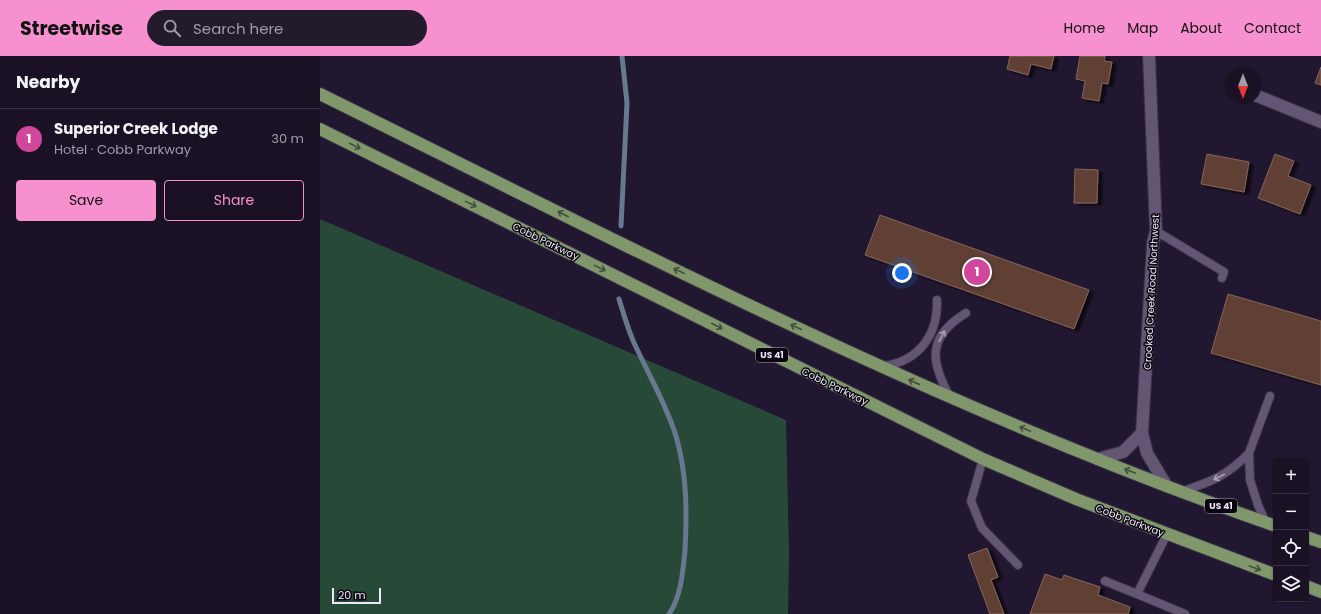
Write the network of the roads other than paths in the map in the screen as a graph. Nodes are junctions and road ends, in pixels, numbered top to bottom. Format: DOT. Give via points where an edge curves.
graph roads {
  1 [pos="1149,56"];
  2 [pos="320,94"];
  3 [pos="1261,97"];
  4 [pos="1321,122"];
  5 [pos="320,129"];
  6 [pos="1156,231"];
  7 [pos="1222,278"];
  8 [pos="937,300"];
  9 [pos="966,313"];
  10 [pos="880,367"];
  11 [pos="1270,396"];
  12 [pos="950,398"];
  13 [pos="1142,433"];
  14 [pos="1249,453"];
  15 [pos="983,459"];
  16 [pos="1098,459"];
  17 [pos="1166,486"];
  18 [pos="1182,492"];
  19 [pos="1271,524"];
  20 [pos="1167,534"];
  21 [pos="1309,537"];
  22 [pos="1321,542"];
  23 [pos="1018,565"];
  24 [pos="1273,574"];
  25 [pos="1105,581"];
  26 [pos="1309,587"];
  27 [pos="1321,592"];
  28 [pos="1138,594"];
  29 [pos="1185,614"];
  1 -- 6 [label="street, Crooked Creek Road Northwest"];
  10 -- 2 [label="main road, US 41, one-way"];
  3 -- 4 [label="street"];
  5 -- 15 [label="main road, Cobb Parkway / US 41, one-way"];
  6 -- 7 [label="lane" via="1224,272"];
  6 -- 13 [label="street, Crooked Creek Road Northwest" via="1153,243"];
  8 -- 10 [label="lane" via="936,321 917,354 901,363"];
  12 -- 9 [label="lane, one-way" via="937,370 935,354 941,335 948,326"];
  12 -- 10 [label="main road, US 41, one-way"];
  11 -- 14 [label="lane"];
  16 -- 12 [label="main road, US 41, one-way"];
  13 -- 16 [label="street" via="1123,452"];
  13 -- 17 [label="street, Crooked Creek Road Northwest" via="1147,453"];
  14 -- 18 [label="lane, one-way" via="1224,475"];
  14 -- 19 [label="lane" via="1250,480 1258,505"];
  15 -- 20 [label="main road, Cobb Parkway / US 41"];
  15 -- 23 [label="lane" via="971,501 982,528"];
  17 -- 16 [label="main road, US 41, one-way"];
  17 -- 18 [label="main road, US 41"];
  18 -- 19 [label="main road, US 41"];
  20 -- 24 [label="main road, Cobb Parkway / US 41, one-way"];
  20 -- 28 [label="lane"];
  21 -- 22 [label="main road"];
  25 -- 28 [label="lane"];
  26 -- 27 [label="main road"];
  28 -- 29 [label="lane"];
}
